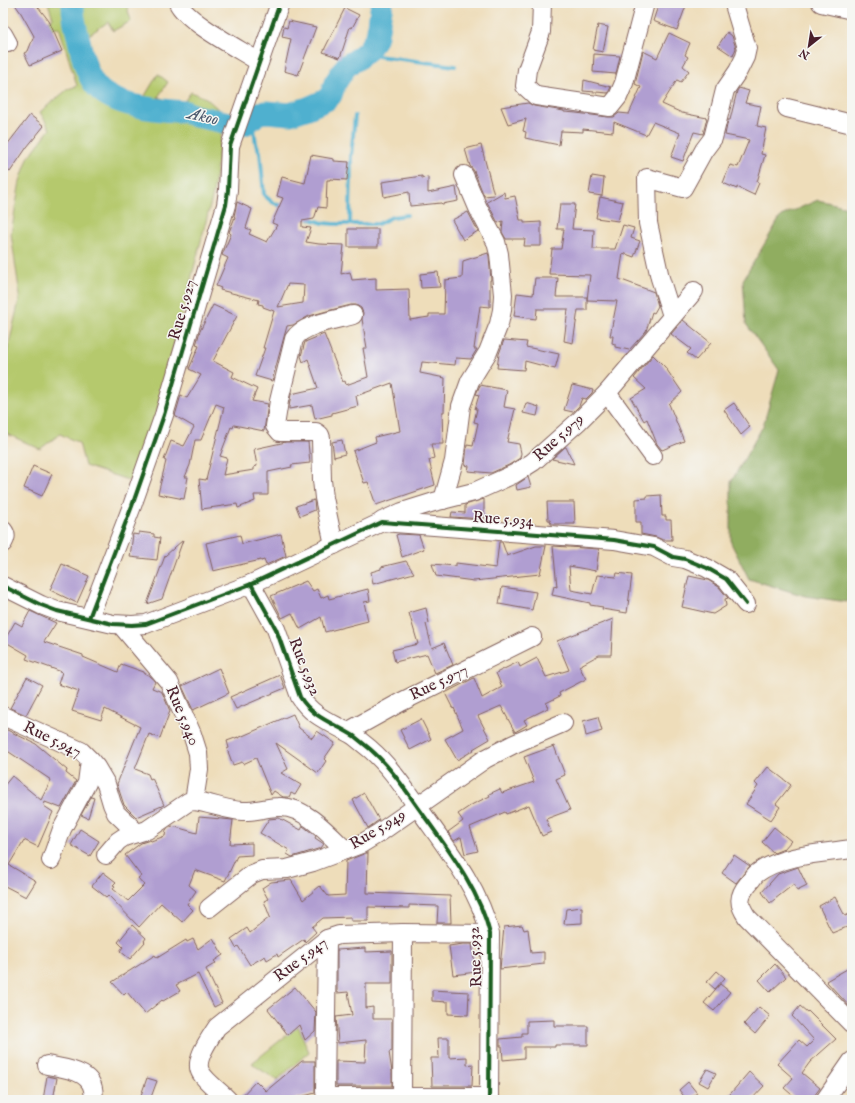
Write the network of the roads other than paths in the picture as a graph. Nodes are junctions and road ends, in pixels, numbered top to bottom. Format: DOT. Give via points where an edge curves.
graph roads {
  1 [pos="178,3"];
  2 [pos="280,3"];
  3 [pos="542,3"];
  4 [pos="645,3"];
  5 [pos="821,3"];
  6 [pos="735,8"];
  7 [pos="852,10"];
  8 [pos="259,62"];
  9 [pos="787,108"];
  10 [pos="852,124"];
  11 [pos="464,175"];
  12 [pos="694,291"];
  13 [pos="353,316"];
  14 [pos="672,316"];
  15 [pos="607,393"];
  16 [pos="652,456"];
  17 [pos="444,500"];
  18 [pos="382,522"];
  19 [pos="3,530"];
  20 [pos="3,544"];
  21 [pos="334,545"];
  22 [pos="251,584"];
  23 [pos="3,586"];
  24 [pos="746,604"];
  25 [pos="89,618"];
  26 [pos="121,625"];
  27 [pos="532,637"];
  28 [pos="3,716"];
  29 [pos="563,723"];
  30 [pos="347,732"];
  31 [pos="90,760"];
  32 [pos="194,801"];
  33 [pos="416,806"];
  34 [pos="137,833"];
  35 [pos="852,848"];
  36 [pos="345,850"];
  37 [pos="106,855"];
  38 [pos="51,860"];
  39 [pos="209,908"];
  40 [pos="403,933"];
  41 [pos="490,934"];
  42 [pos="327,939"];
  43 [pos="852,1024"];
  44 [pos="852,1061"];
  45 [pos="47,1065"];
  46 [pos="402,1097"];
  47 [pos="489,1098"];
  48 [pos="93,1100"];
  49 [pos="228,1100"];
  50 [pos="825,1100"];
  1 -- 8 [label="street" via="196,22"];
  2 -- 8 [label="street, Rue 5.927"];
  3 -- 4 [label="street" via="541,32 527,70 525,86 536,96 610,107 624,83"];
  5 -- 7 [label="street"];
  6 -- 14 [label="street" via="747,48 738,71 724,90 713,138 683,188 647,178 648,223 660,278"];
  8 -- 25 [label="street, Rue 5.927" via="230,146 226,205 192,320 154,443"];
  9 -- 10 [label="street"];
  11 -- 17 [label="street" via="496,242 503,295 499,324 488,352 470,381 461,406 454,462"];
  12 -- 14 [label="street, Rue 5.979"];
  13 -- 21 [label="street" via="304,329 296,335 275,426 280,432 316,432 320,435 324,498"];
  14 -- 15 [label="street, Rue 5.979"];
  15 -- 16 [label="street"];
  15 -- 17 [label="street, Rue 5.979" via="533,462 514,474 474,492"];
  17 -- 18 [label="street, Rue 5.979" via="402,512"];
  18 -- 21 [label="street"];
  18 -- 24 [label="street, Rue 5.934" via="598,539 654,547 673,557 708,568 726,579"];
  19 -- 20 [label="street" via="6,538"];
  21 -- 22 [label="street"];
  22 -- 26 [label="street" via="146,624"];
  22 -- 30 [label="street, Rue 5.932" via="276,629 300,697 313,713"];
  23 -- 25 [label="street" via="57,611"];
  25 -- 26 [label="street"];
  26 -- 32 [label="street, Rue 5.940" via="169,682 192,734 198,753 199,769"];
  27 -- 30 [label="street, Rue 5.977" via="401,702"];
  28 -- 31 [label="street, Rue 5.947" via="81,751"];
  29 -- 33 [label="street, Rue 5.949" via="485,759"];
  30 -- 33 [label="street, Rue 5.932" via="371,750 394,775"];
  31 -- 34 [label="street" via="106,784 116,813"];
  31 -- 38 [label="street, Rue 5.947" via="87,783 62,829"];
  32 -- 34 [label="street" via="188,802 147,830"];
  32 -- 36 [label="street" via="236,811 288,807 321,826"];
  33 -- 36 [label="street, Rue 5.949" via="361,844"];
  33 -- 41 [label="street, Rue 5.932" via="454,859 479,900"];
  34 -- 37 [label="street" via="118,841"];
  35 -- 43 [label="street" via="792,858 772,865 756,875 740,899 741,909 747,917"];
  36 -- 39 [label="street, Rue 5.949" via="287,869 262,870 252,874"];
  40 -- 41 [label="street, Rue 5.947"];
  40 -- 42 [label="street, Rue 5.947" via="339,935"];
  40 -- 46 [label="street"];
  41 -- 47 [label="street, Rue 5.932"];
  42 -- 46 [label="street" via="325,1092 332,1097"];
  42 -- 49 [label="street, Rue 5.947" via="217,1027 209,1038 198,1062 198,1068"];
  44 -- 50 [label="street"];
  45 -- 48 [label="street" via="76,1071 87,1077 93,1086"];
  46 -- 47 [label="street"];
}
